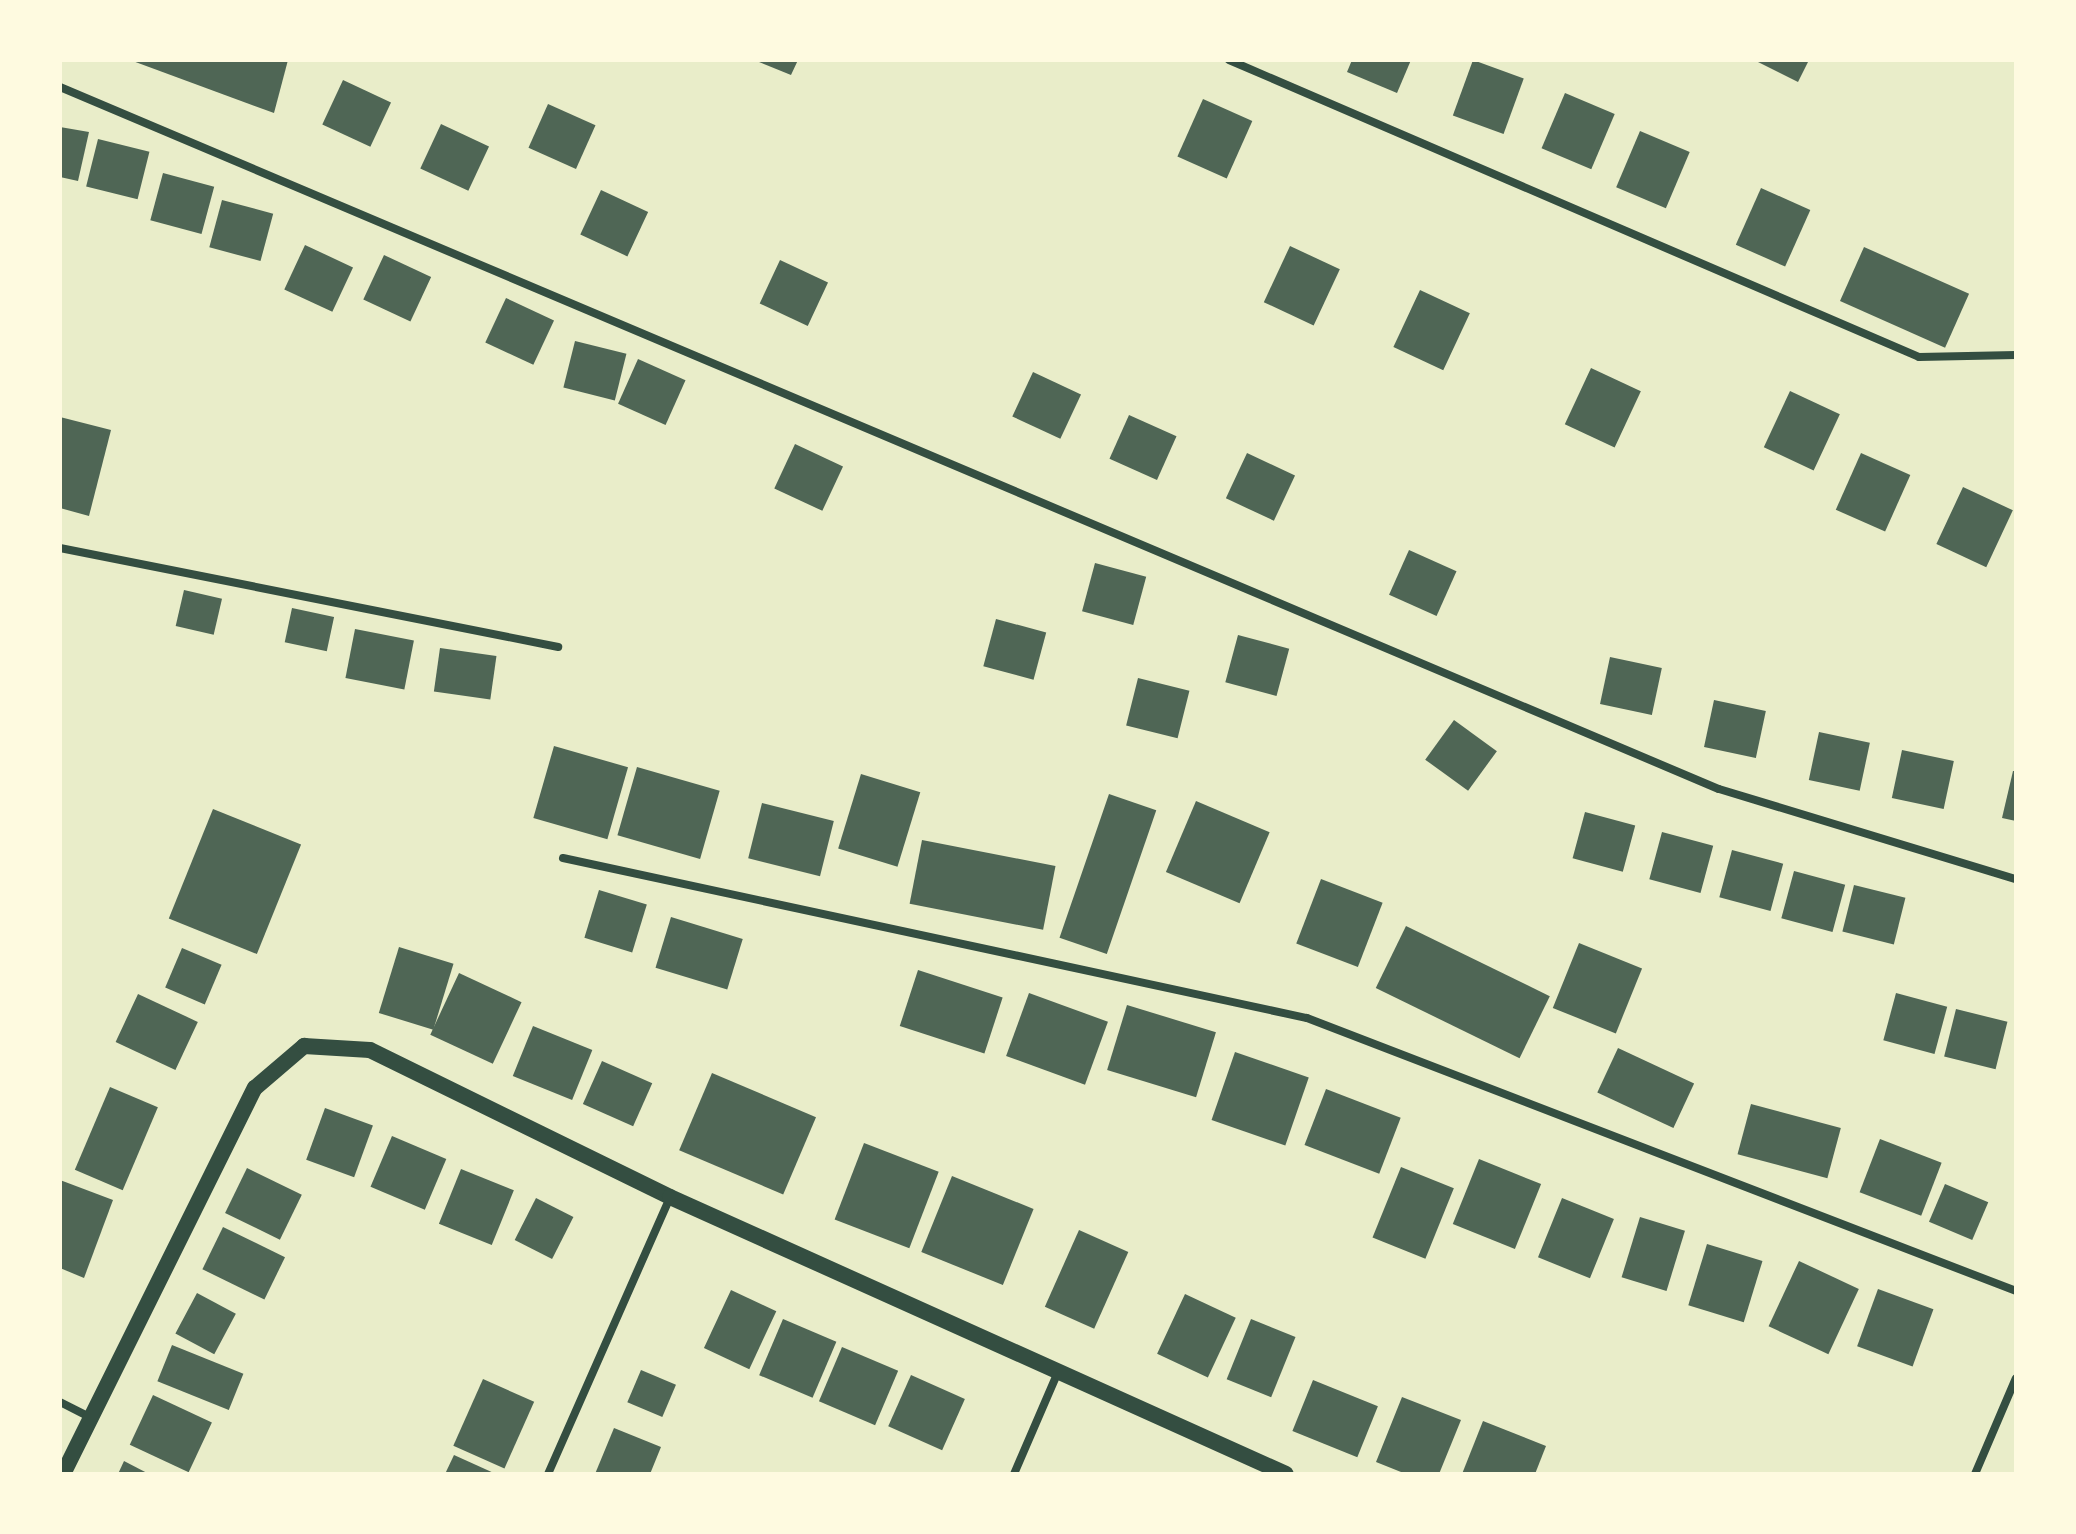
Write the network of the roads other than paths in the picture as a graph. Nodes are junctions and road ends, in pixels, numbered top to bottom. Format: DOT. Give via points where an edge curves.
graph roads {
  1 [pos="1229,60"];
  2 [pos="60,87"];
  3 [pos="2016,355"];
  4 [pos="60,548"];
  5 [pos="558,647"];
  6 [pos="563,858"];
  7 [pos="2016,879"];
  8 [pos="670,1197"];
  9 [pos="2016,1291"];
  10 [pos="1058,1371"];
  11 [pos="2016,1378"];
  12 [pos="60,1402"];
  13 [pos="90,1417"];
  14 [pos="63,1474"];
  15 [pos="548,1474"];
  16 [pos="1014,1474"];
  17 [pos="1286,1474"];
  18 [pos="1975,1474"];
  1 -- 3 [label="street" via="1919,357"];
  2 -- 7 [label="street" via="1719,789"];
  4 -- 5 [label="street"];
  6 -- 9 [label="street" via="1307,1018"];
  8 -- 10 [label="main road"];
  8 -- 13 [label="main road" via="370,1050 304,1046 255,1088"];
  8 -- 15 [label="street"];
  10 -- 16 [label="street"];
  10 -- 17 [label="main road"];
  11 -- 18 [label="street"];
  12 -- 13 [label="street"];
  13 -- 14 [label="main road"];
}
